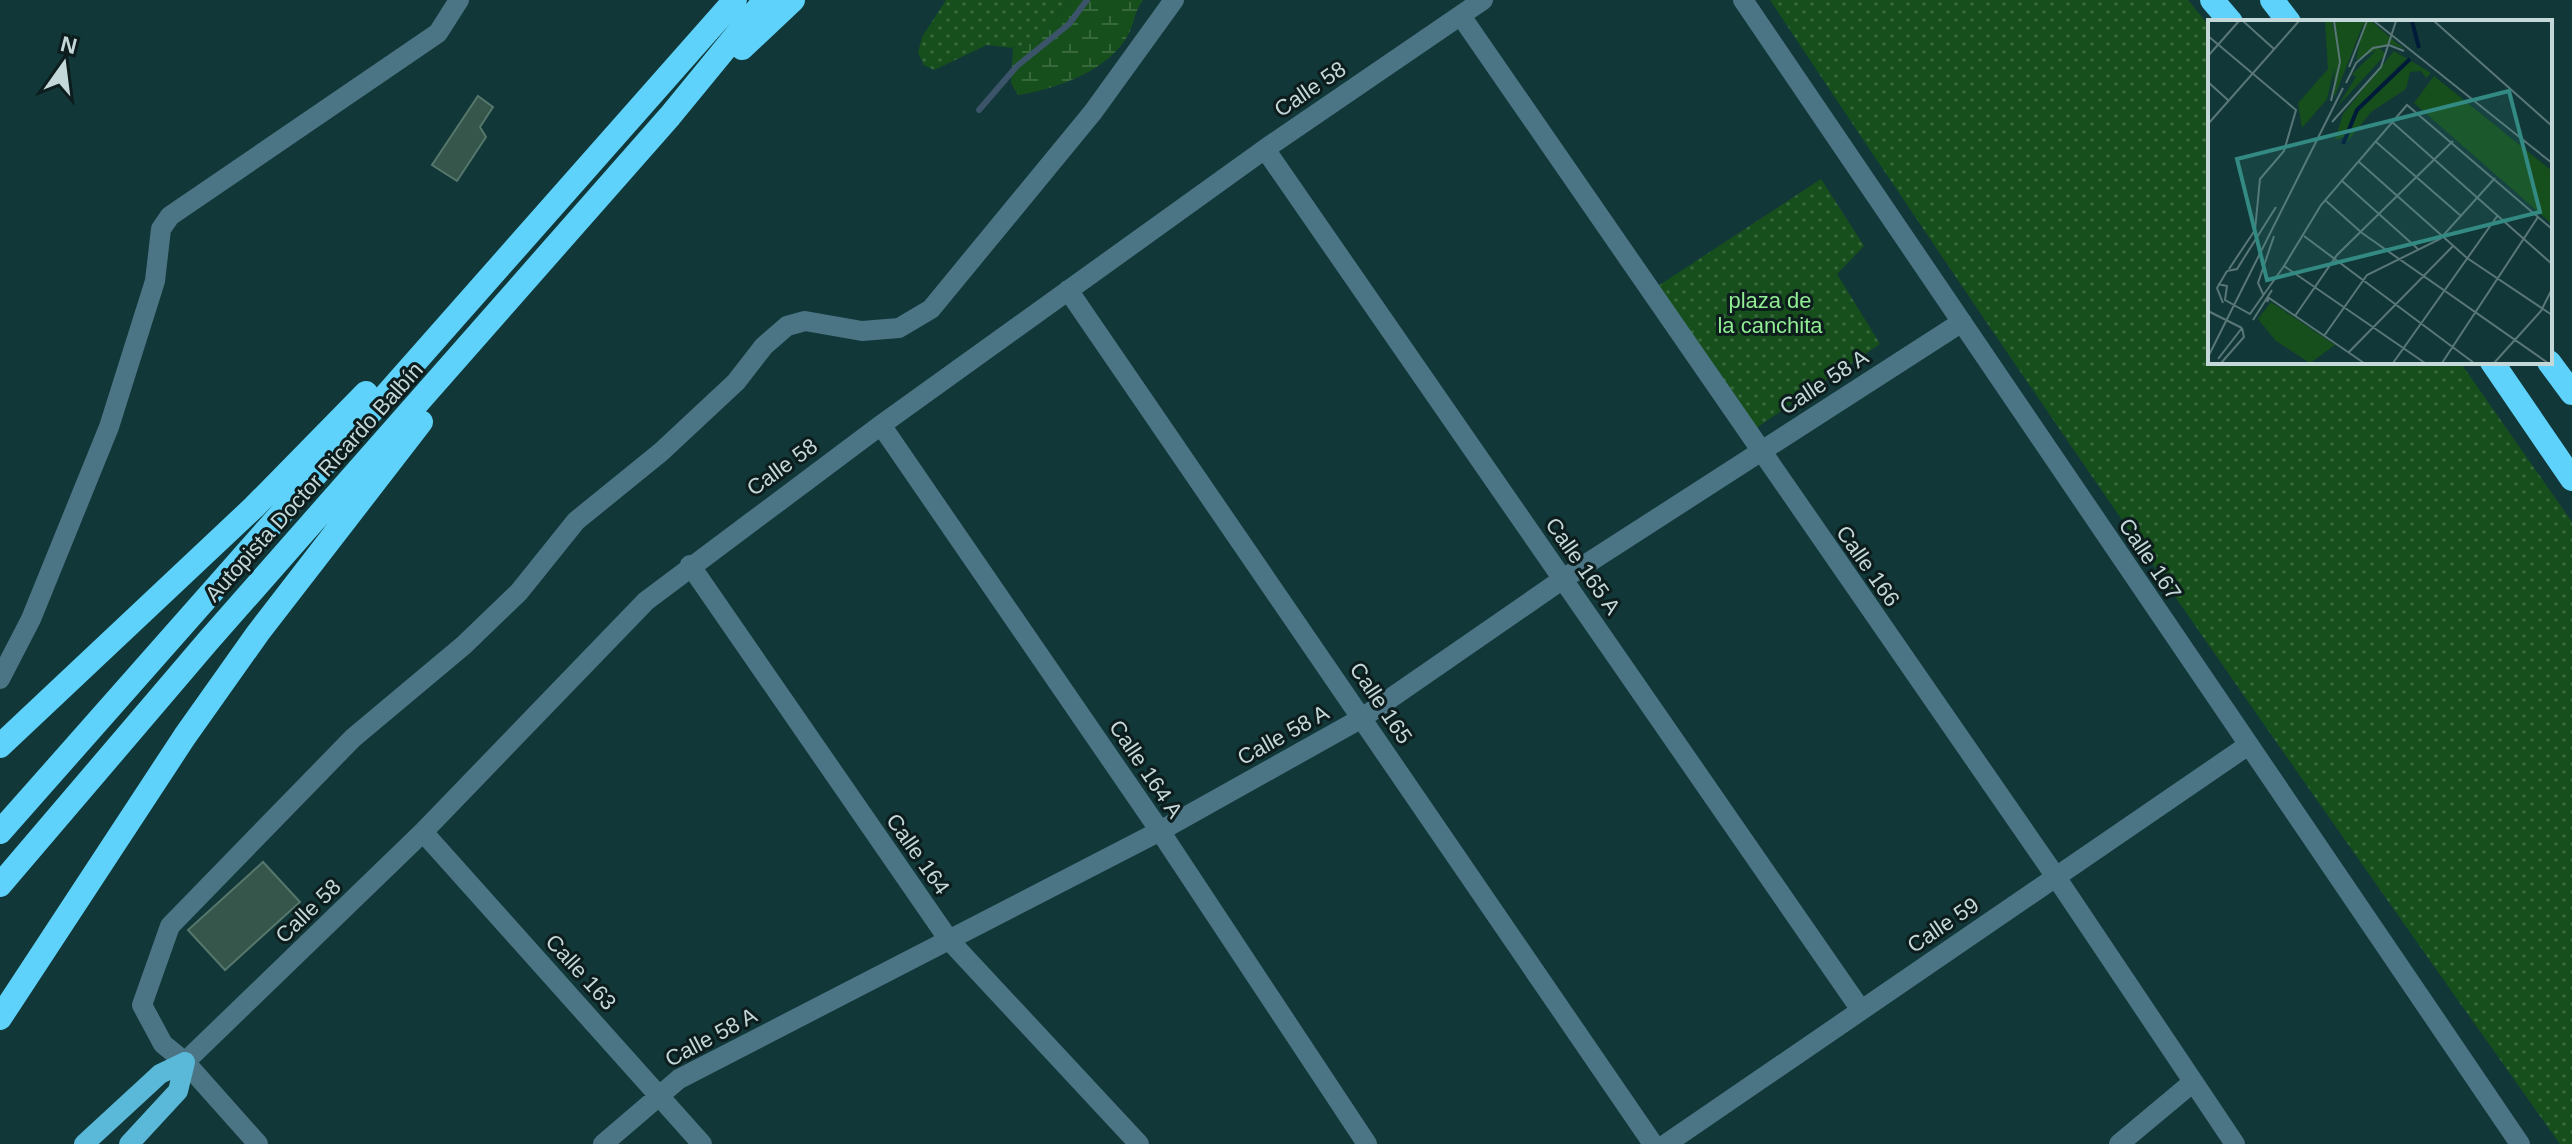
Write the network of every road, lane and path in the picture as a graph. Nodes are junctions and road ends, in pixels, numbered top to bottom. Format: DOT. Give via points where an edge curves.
graph roads {
  1 [pos="459,0"];
  2 [pos="724,0"];
  3 [pos="735,0"];
  4 [pos="765,0"];
  5 [pos="793,0"];
  6 [pos="1174,0"];
  7 [pos="1483,0"];
  8 [pos="1743,0"];
  9 [pos="2212,0"];
  10 [pos="2224,0"];
  11 [pos="2272,0"];
  12 [pos="1461,16"];
  13 [pos="2229,20"];
  14 [pos="2239,20"];
  15 [pos="2287,20"];
  16 [pos="646,99"];
  17 [pos="670,116"];
  18 [pos="1265,149"];
  19 [pos="542,215"];
  20 [pos="547,259"];
  21 [pos="1068,290"];
  22 [pos="1962,322"];
  23 [pos="2552,346"];
  24 [pos="2493,364"];
  25 [pos="2507,364"];
  26 [pos="2550,364"];
  27 [pos="2572,370"];
  28 [pos="2572,393"];
  29 [pos="881,425"];
  30 [pos="2572,450"];
  31 [pos="1759,452"];
  32 [pos="2572,479"];
  33 [pos="690,565"];
  34 [pos="1563,579"];
  35 [pos="0,679"];
  36 [pos="1362,718"];
  37 [pos="0,746"];
  38 [pos="2247,746"];
  39 [pos="1160,831"];
  40 [pos="0,832"];
  41 [pos="423,832"];
  42 [pos="2056,877"];
  43 [pos="0,885"];
  44 [pos="949,940"];
  45 [pos="1861,1010"];
  46 [pos="0,1018"];
  47 [pos="185,1062"];
  48 [pos="2192,1083"];
  49 [pos="659,1094"];
  50 [pos="84,1144"];
  51 [pos="129,1144"];
  52 [pos="258,1144"];
  53 [pos="603,1144"];
  54 [pos="702,1144"];
  55 [pos="1139,1144"];
  56 [pos="1367,1144"];
  57 [pos="1653,1144"];
  58 [pos="1666,1144"];
  59 [pos="2119,1144"];
  60 [pos="2235,1144"];
  61 [pos="2520,1144"];
  1 -- 35 [label="street" via="438,33 170,216 161,229 155,281 109,427 31,619"];
  2 -- 16 [label="highway"];
  3 -- 16 [label="highway"];
  4 -- 17 [label="highway"];
  5 -- 17 [label="highway"];
  6 -- 47 [label="street" via="1093,112 931,309 899,328 862,331 805,321 787,326 661,452 576,521 519,592 353,738 170,926 142,1005 163,1044"];
  7 -- 12 [label="street, Calle 58"];
  8 -- 22 [label="street, Calle 167"];
  9 -- 13 [label="highway"];
  10 -- 14 [label="highway"];
  11 -- 15 [label="highway"];
  12 -- 18 [label="street, Calle 58"];
  12 -- 31 [label="street, Calle 166"];
  16 -- 19 [label="highway, Autopista Doctor Ricardo Balbín"];
  17 -- 20 [label="highway, Autopista Doctor Ricardo Balbín"];
  18 -- 21 [label="street, Calle 58"];
  18 -- 34 [label="street, Calle 165 A"];
  19 -- 37 [label="highway" via="254,507"];
  19 -- 40 [label="highway, Autopista Doctor Ricardo Balbín"];
  20 -- 43 [label="highway, Autopista Doctor Ricardo Balbín" via="234,611"];
  20 -- 46 [label="highway" via="258,633"];
  21 -- 29 [label="street, Calle 58"];
  21 -- 36 [label="street, Calle 165"];
  22 -- 31 [label="street, Calle 58 A"];
  22 -- 38 [label="street, Calle 167"];
  23 -- 27 [label="highway"];
  24 -- 32 [label="highway"];
  25 -- 30 [label="highway"];
  26 -- 28 [label="highway"];
  29 -- 33 [label="street, Calle 58"];
  29 -- 39 [label="street, Calle 164 A"];
  31 -- 34 [label="street, Calle 58 A"];
  31 -- 42 [label="street, Calle 166"];
  33 -- 41 [label="street, Calle 58" via="611,633"];
  33 -- 44 [label="street, Calle 164"];
  34 -- 36 [label="street, Calle 58 A"];
  34 -- 45 [label="street, Calle 165 A"];
  36 -- 39 [label="street, Calle 58 A"];
  36 -- 57 [label="street, Calle 165"];
  38 -- 42 [label="street, Calle 59"];
  38 -- 61 [label="street, Calle 167"];
  39 -- 44 [label="street, Calle 58 A"];
  39 -- 56 [label="street, Calle 164 A"];
  41 -- 47 [label="street, Calle 58"];
  41 -- 49 [label="street, Calle 163"];
  42 -- 45 [label="street, Calle 59"];
  42 -- 48 [label="street, Calle 166"];
  44 -- 49 [label="street, Calle 58 A"];
  44 -- 55 [label="street, Calle 164"];
  45 -- 58 [label="street, Calle 59"];
  47 -- 50 [label="main road" via="160,1074"];
  47 -- 51 [label="main road" via="178,1091"];
  47 -- 52 [label="street"];
  48 -- 59 [label="street"];
  48 -- 60 [label="street, Calle 166"];
  49 -- 53 [label="street, Calle 58 A"];
  49 -- 54 [label="street, Calle 163"];
}
